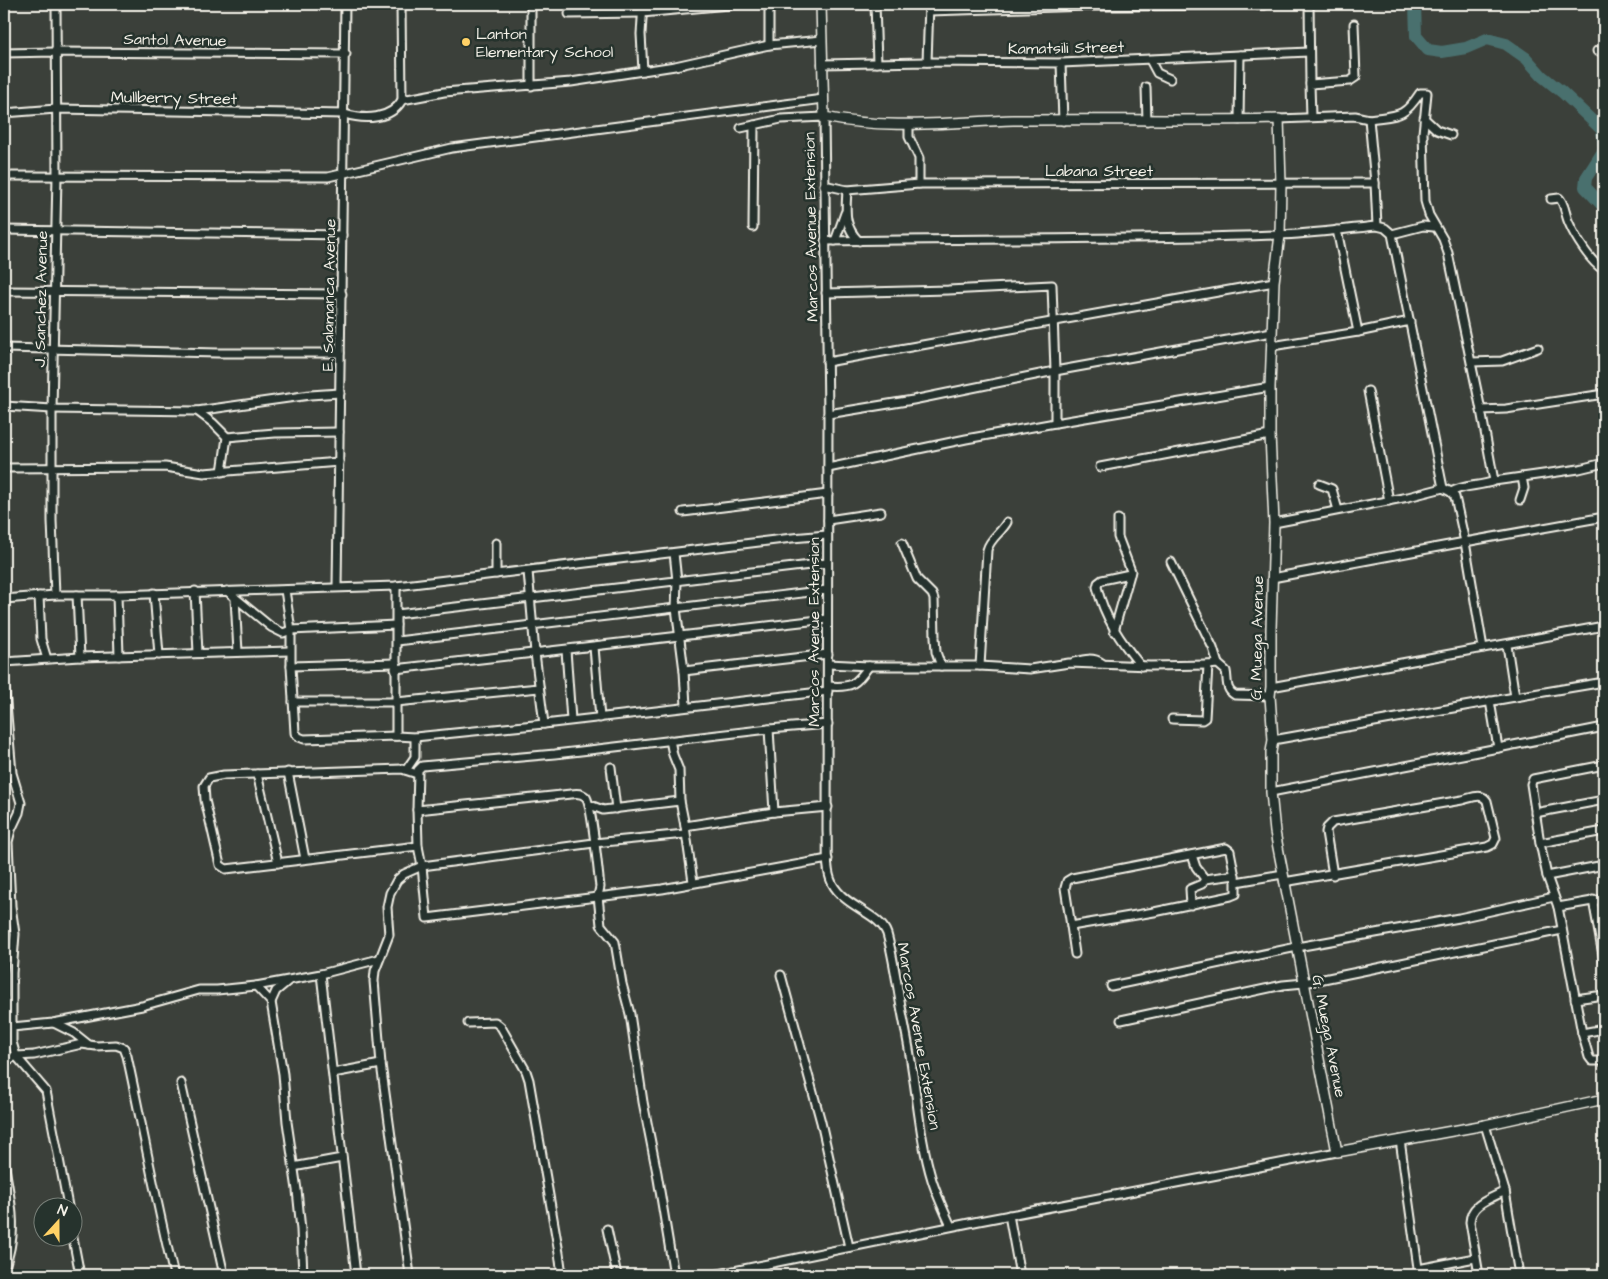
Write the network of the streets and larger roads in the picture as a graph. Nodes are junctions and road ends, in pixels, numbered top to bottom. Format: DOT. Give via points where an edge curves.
graph roads {
  1 [pos="56,4"];
  2 [pos="345,4"];
  3 [pos="401,4"];
  4 [pos="531,4"];
  5 [pos="643,4"];
  6 [pos="739,4"];
  7 [pos="769,4"];
  8 [pos="821,4"];
  9 [pos="875,4"];
  10 [pos="1187,4"];
  11 [pos="1310,4"];
  12 [pos="1232,5"];
  13 [pos="1265,5"];
  14 [pos="929,7"];
  15 [pos="569,14"];
  16 [pos="642,14"];
  17 [pos="1354,24"];
  18 [pos="822,40"];
  19 [pos="769,45"];
  20 [pos="55,52"];
  21 [pos="1309,52"];
  22 [pos="4,53"];
  23 [pos="346,54"];
  24 [pos="1240,55"];
  25 [pos="1150,60"];
  26 [pos="927,62"];
  27 [pos="877,63"];
  28 [pos="1061,63"];
  29 [pos="822,64"];
  30 [pos="643,72"];
  31 [pos="1170,79"];
  32 [pos="1310,84"];
  33 [pos="531,86"];
  34 [pos="1146,87"];
  35 [pos="823,99"];
  36 [pos="402,100"];
  37 [pos="56,109"];
  38 [pos="4,113"];
  39 [pos="345,114"];
  40 [pos="824,117"];
  41 [pos="1311,117"];
  42 [pos="1424,118"];
  43 [pos="1279,119"];
  44 [pos="1368,119"];
  45 [pos="1239,120"];
  46 [pos="1063,121"];
  47 [pos="1147,121"];
  48 [pos="908,124"];
  49 [pos="754,125"];
  50 [pos="741,128"];
  51 [pos="1451,135"];
  52 [pos="344,174"];
  53 [pos="4,176"];
  54 [pos="57,176"];
  55 [pos="919,184"];
  56 [pos="1281,184"];
  57 [pos="1375,184"];
  58 [pos="824,185"];
  59 [pos="847,190"];
  60 [pos="1551,199"];
  61 [pos="846,210"];
  62 [pos="1377,226"];
  63 [pos="754,227"];
  64 [pos="1434,227"];
  65 [pos="4,230"];
  66 [pos="1337,230"];
  67 [pos="55,232"];
  68 [pos="1392,234"];
  69 [pos="342,235"];
  70 [pos="1280,235"];
  71 [pos="835,241"];
  72 [pos="859,241"];
  73 [pos="825,242"];
  74 [pos="1604,270"];
  75 [pos="1274,282"];
  76 [pos="54,290"];
  77 [pos="4,291"];
  78 [pos="826,293"];
  79 [pos="342,294"];
  80 [pos="1053,321"];
  81 [pos="1410,321"];
  82 [pos="1272,332"];
  83 [pos="1358,332"];
  84 [pos="1272,346"];
  85 [pos="4,348"];
  86 [pos="1538,348"];
  87 [pos="53,349"];
  88 [pos="340,353"];
  89 [pos="827,362"];
  90 [pos="1472,362"];
  91 [pos="1056,371"];
  92 [pos="1270,387"];
  93 [pos="1368,391"];
  94 [pos="340,394"];
  95 [pos="1604,394"];
  96 [pos="4,406"];
  97 [pos="52,409"];
  98 [pos="1481,410"];
  99 [pos="197,411"];
  100 [pos="828,414"];
  101 [pos="1055,422"];
  102 [pos="339,432"];
  103 [pos="1270,435"];
  104 [pos="226,437"];
  105 [pos="339,462"];
  106 [pos="1604,463"];
  107 [pos="53,466"];
  108 [pos="1100,467"];
  109 [pos="4,468"];
  110 [pos="828,468"];
  111 [pos="222,472"];
  112 [pos="1522,477"];
  113 [pos="1494,481"];
  114 [pos="1319,484"];
  115 [pos="1443,488"];
  116 [pos="1451,492"];
  117 [pos="828,494"];
  118 [pos="1520,500"];
  119 [pos="1389,501"];
  120 [pos="1338,510"];
  121 [pos="683,512"];
  122 [pos="881,512"];
  123 [pos="1604,517"];
  124 [pos="1118,519"];
  125 [pos="828,520"];
  126 [pos="1007,522"];
  127 [pos="1274,523"];
  128 [pos="827,535"];
  129 [pos="1465,542"];
  130 [pos="496,543"];
  131 [pos="902,543"];
  132 [pos="674,553"];
  133 [pos="1171,562"];
  134 [pos="827,563"];
  135 [pos="528,571"];
  136 [pos="496,574"];
  137 [pos="1130,574"];
  138 [pos="1272,578"];
  139 [pos="677,581"];
  140 [pos="396,586"];
  141 [pos="337,587"];
  142 [pos="285,590"];
  143 [pos="827,590"];
  144 [pos="195,591"];
  145 [pos="227,591"];
  146 [pos="154,593"];
  147 [pos="55,595"];
  148 [pos="77,595"];
  149 [pos="117,595"];
  150 [pos="39,596"];
  151 [pos="235,598"];
  152 [pos="530,598"];
  153 [pos="4,600"];
  154 [pos="676,608"];
  155 [pos="397,614"];
  156 [pos="827,619"];
  157 [pos="396,625"];
  158 [pos="532,626"];
  159 [pos="1604,626"];
  160 [pos="291,630"];
  161 [pos="1114,630"];
  162 [pos="680,635"];
  163 [pos="396,641"];
  164 [pos="1507,645"];
  165 [pos="594,647"];
  166 [pos="1484,648"];
  167 [pos="566,650"];
  168 [pos="290,651"];
  169 [pos="238,652"];
  170 [pos="198,653"];
  171 [pos="535,653"];
  172 [pos="828,654"];
  173 [pos="159,655"];
  174 [pos="119,656"];
  175 [pos="80,657"];
  176 [pos="46,659"];
  177 [pos="4,662"];
  178 [pos="828,664"];
  179 [pos="1208,664"];
  180 [pos="1218,664"];
  181 [pos="291,666"];
  182 [pos="396,666"];
  183 [pos="868,666"];
  184 [pos="941,666"];
  185 [pos="980,666"];
  186 [pos="1141,666"];
  187 [pos="684,671"];
  188 [pos="4,680"];
  189 [pos="1604,682"];
  190 [pos="539,688"];
  191 [pos="828,689"];
  192 [pos="1270,691"];
  193 [pos="1515,697"];
  194 [pos="1490,701"];
  195 [pos="293,702"];
  196 [pos="396,702"];
  197 [pos="686,706"];
  198 [pos="600,718"];
  199 [pos="571,720"];
  200 [pos="1172,720"];
  201 [pos="544,724"];
  202 [pos="828,724"];
  203 [pos="1604,727"];
  204 [pos="769,729"];
  205 [pos="396,736"];
  206 [pos="415,737"];
  207 [pos="670,740"];
  208 [pos="1273,740"];
  209 [pos="1498,748"];
  210 [pos="1604,765"];
  211 [pos="611,767"];
  212 [pos="406,770"];
  213 [pos="288,772"];
  214 [pos="257,774"];
  215 [pos="418,774"];
  216 [pos="1271,792"];
  217 [pos="1604,800"];
  218 [pos="680,801"];
  219 [pos="590,806"];
  220 [pos="828,807"];
  221 [pos="616,809"];
  222 [pos="416,810"];
  223 [pos="603,810"];
  224 [pos="774,812"];
  225 [pos="1535,813"];
  226 [pos="592,820"];
  227 [pos="685,830"];
  228 [pos="1604,831"];
  229 [pos="594,843"];
  230 [pos="1540,843"];
  231 [pos="418,846"];
  232 [pos="1192,855"];
  233 [pos="304,859"];
  234 [pos="828,860"];
  235 [pos="278,863"];
  236 [pos="1604,865"];
  237 [pos="422,866"];
  238 [pos="1333,875"];
  239 [pos="1548,876"];
  240 [pos="1284,878"];
  241 [pos="1205,879"];
  242 [pos="1236,879"];
  243 [pos="693,882"];
  244 [pos="600,886"];
  245 [pos="608,895"];
  246 [pos="598,896"];
  247 [pos="1554,897"];
  248 [pos="1604,899"];
  249 [pos="1593,900"];
  250 [pos="1191,905"];
  251 [pos="1558,907"];
  252 [pos="1071,926"];
  253 [pos="1562,930"];
  254 [pos="1297,947"];
  255 [pos="1075,954"];
  256 [pos="379,959"];
  257 [pos="1604,961"];
  258 [pos="321,974"];
  259 [pos="781,975"];
  260 [pos="289,980"];
  261 [pos="1304,983"];
  262 [pos="256,986"];
  263 [pos="1112,986"];
  264 [pos="1604,995"];
  265 [pos="1575,999"];
  266 [pos="271,1002"];
  267 [pos="1121,1020"];
  268 [pos="53,1023"];
  269 [pos="468,1023"];
  270 [pos="8,1028"];
  271 [pos="1604,1029"];
  272 [pos="1582,1033"];
  273 [pos="89,1045"];
  274 [pos="16,1056"];
  275 [pos="1604,1061"];
  276 [pos="4,1062"];
  277 [pos="381,1064"];
  278 [pos="333,1073"];
  279 [pos="181,1083"];
  280 [pos="1604,1099"];
  281 [pos="1485,1125"];
  282 [pos="1400,1140"];
  283 [pos="1337,1152"];
  284 [pos="342,1158"];
  285 [pos="4,1159"];
  286 [pos="293,1167"];
  287 [pos="1505,1191"];
  288 [pos="66,1196"];
  289 [pos="1009,1215"];
  290 [pos="951,1226"];
  291 [pos="607,1229"];
  292 [pos="74,1246"];
  293 [pos="849,1247"];
  294 [pos="1475,1258"];
  295 [pos="4,1270"];
  296 [pos="1419,1272"];
  297 [pos="80,1275"];
  298 [pos="174,1275"];
  299 [pos="224,1275"];
  300 [pos="302,1275"];
  301 [pos="356,1275"];
  302 [pos="410,1275"];
  303 [pos="562,1275"];
  304 [pos="617,1275"];
  305 [pos="674,1275"];
  306 [pos="714,1275"];
  307 [pos="1020,1275"];
  308 [pos="1479,1275"];
  309 [pos="1519,1275"];
  1 -- 20 [label="street, J. Sanchez Avenue"];
  2 -- 23 [label="street, E. Salamanca Avenue"];
  3 -- 36 [label="street"];
  4 -- 33 [label="street"];
  5 -- 16 [label="street"];
  6 -- 16 [label="street"];
  7 -- 19 [label="street"];
  8 -- 18 [label="street, Marcos Avenue Extension"];
  9 -- 27 [label="street"];
  10 -- 12 [label="street"];
  10 -- 14 [label="street"];
  11 -- 21 [label="street"];
  12 -- 13 [label="street"];
  14 -- 26 [label="street"];
  15 -- 16 [label="street"];
  16 -- 30 [label="street"];
  17 -- 32 [label="street" via="1355,79"];
  18 -- 19 [label="street"];
  18 -- 29 [label="street, Marcos Avenue Extension"];
  19 -- 30 [label="street"];
  20 -- 22 [label="street, Santol Avenue"];
  20 -- 23 [label="street, Santol Avenue"];
  20 -- 37 [label="street, J. Sanchez Avenue"];
  21 -- 24 [label="street, Kamatsili Street"];
  21 -- 32 [label="street"];
  23 -- 39 [label="street, E. Salamanca Avenue"];
  24 -- 25 [label="street, Kamatsili Street"];
  24 -- 45 [label="street"];
  25 -- 28 [label="street, Kamatsili Street"];
  25 -- 31 [label="street" via="1158,73"];
  26 -- 27 [label="street, Kamatsili Street"];
  26 -- 28 [label="street, Kamatsili Street"];
  27 -- 29 [label="street, Kamatsili Street"];
  28 -- 46 [label="street"];
  29 -- 35 [label="street, Marcos Avenue Extension"];
  30 -- 33 [label="street"];
  32 -- 41 [label="street"];
  33 -- 36 [label="street" via="444,92"];
  34 -- 47 [label="street"];
  35 -- 40 [label="street, Marcos Avenue Extension"];
  35 -- 52 [label="street" via="452,148"];
  36 -- 39 [label="street, Mullberry Street" via="392,110 376,117 357,118"];
  37 -- 38 [label="street, Mullberry Street"];
  37 -- 39 [label="street, Mullberry Street"];
  37 -- 54 [label="street, J. Sanchez Avenue"];
  39 -- 52 [label="street, E. Salamanca Avenue"];
  40 -- 48 [label="street"];
  40 -- 49 [label="street" via="781,119"];
  40 -- 58 [label="street, Marcos Avenue Extension"];
  41 -- 43 [label="street"];
  41 -- 44 [label="street" via="1360,116"];
  42 -- 44 [label="street" via="1427,96 1424,92 1398,115"];
  42 -- 51 [label="street" via="1437,130"];
  42 -- 64 [label="street" via="1425,201"];
  43 -- 45 [label="street"];
  43 -- 56 [label="street, G. Muega Avenue"];
  44 -- 57 [label="street"];
  45 -- 47 [label="street"];
  46 -- 47 [label="street"];
  46 -- 48 [label="street"];
  48 -- 55 [label="street" via="919,158"];
  49 -- 50 [label="street"];
  49 -- 63 [label="street"];
  52 -- 54 [label="street" via="317,178"];
  52 -- 69 [label="street, E. Salamanca Avenue"];
  53 -- 54 [label="street"];
  54 -- 67 [label="street, J. Sanchez Avenue"];
  55 -- 56 [label="street, Labana Street"];
  55 -- 59 [label="street, Labana Street"];
  56 -- 57 [label="street, Labana Street"];
  56 -- 70 [label="street, G. Muega Avenue"];
  57 -- 62 [label="street"];
  58 -- 59 [label="street, Labana Street"];
  58 -- 73 [label="street, Marcos Avenue Extension"];
  59 -- 61 [label="street"];
  60 -- 74 [label="street" via="1562,200 1577,238"];
  61 -- 71 [label="street"];
  61 -- 72 [label="street" via="849,230"];
  62 -- 66 [label="street"];
  62 -- 68 [label="street"];
  64 -- 68 [label="street" via="1423,226"];
  64 -- 90 [label="street" via="1448,253"];
  65 -- 67 [label="street"];
  66 -- 70 [label="street"];
  66 -- 83 [label="street"];
  67 -- 69 [label="street"];
  67 -- 76 [label="street, J. Sanchez Avenue"];
  68 -- 81 [label="street"];
  69 -- 79 [label="street, E. Salamanca Avenue"];
  70 -- 72 [label="street"];
  70 -- 75 [label="street, G. Muega Avenue"];
  71 -- 72 [label="street"];
  71 -- 73 [label="street"];
  73 -- 78 [label="street, Marcos Avenue Extension"];
  75 -- 80 [label="street"];
  75 -- 82 [label="street, G. Muega Avenue"];
  76 -- 77 [label="street"];
  76 -- 79 [label="street"];
  76 -- 87 [label="street, J. Sanchez Avenue"];
  78 -- 80 [label="street" via="1052,285"];
  78 -- 89 [label="street, Marcos Avenue Extension"];
  79 -- 88 [label="street, E. Salamanca Avenue"];
  80 -- 89 [label="street"];
  80 -- 91 [label="street"];
  81 -- 83 [label="street"];
  81 -- 115 [label="street"];
  82 -- 84 [label="street, G. Muega Avenue"];
  82 -- 91 [label="street"];
  83 -- 84 [label="street"];
  84 -- 92 [label="street, G. Muega Avenue"];
  85 -- 87 [label="street"];
  86 -- 90 [label="street" via="1502,361"];
  87 -- 88 [label="street"];
  87 -- 97 [label="street, J. Sanchez Avenue"];
  88 -- 94 [label="street, E. Salamanca Avenue"];
  89 -- 100 [label="street, Marcos Avenue Extension"];
  90 -- 98 [label="street"];
  91 -- 100 [label="street"];
  91 -- 101 [label="street"];
  92 -- 101 [label="street"];
  92 -- 103 [label="street, G. Muega Avenue"];
  93 -- 119 [label="street"];
  94 -- 99 [label="street" via="310,395"];
  94 -- 102 [label="street, E. Salamanca Avenue"];
  95 -- 98 [label="street"];
  96 -- 97 [label="street"];
  97 -- 99 [label="street"];
  97 -- 107 [label="street, J. Sanchez Avenue"];
  98 -- 113 [label="street"];
  99 -- 104 [label="street"];
  100 -- 110 [label="street, Marcos Avenue Extension"];
  101 -- 110 [label="street"];
  102 -- 104 [label="street"];
  102 -- 105 [label="street, E. Salamanca Avenue"];
  103 -- 108 [label="street"];
  103 -- 127 [label="street, G. Muega Avenue"];
  104 -- 111 [label="street"];
  105 -- 111 [label="street"];
  105 -- 141 [label="street, E. Salamanca Avenue"];
  106 -- 112 [label="street"];
  107 -- 109 [label="street"];
  107 -- 111 [label="street" via="165,467"];
  107 -- 147 [label="street, J. Sanchez Avenue"];
  110 -- 117 [label="street, Marcos Avenue Extension"];
  112 -- 113 [label="street"];
  112 -- 118 [label="street" via="1524,488"];
  113 -- 116 [label="street" via="1479,486 1462,486"];
  114 -- 120 [label="street" via="1332,489"];
  115 -- 116 [label="street"];
  115 -- 119 [label="street"];
  116 -- 129 [label="street" via="1457,504"];
  117 -- 121 [label="street"];
  117 -- 125 [label="street, Marcos Avenue Extension"];
  119 -- 120 [label="street"];
  120 -- 127 [label="street"];
  122 -- 125 [label="street"];
  123 -- 129 [label="street"];
  124 -- 137 [label="street" via="1118,537 1131,567"];
  125 -- 128 [label="street, Marcos Avenue Extension"];
  126 -- 185 [label="street" via="987,550"];
  127 -- 138 [label="street, G. Muega Avenue"];
  128 -- 132 [label="street"];
  128 -- 134 [label="street, Marcos Avenue Extension"];
  129 -- 138 [label="street"];
  129 -- 166 [label="street"];
  130 -- 136 [label="street"];
  131 -- 184 [label="street" via="917,579 934,599 934,637"];
  132 -- 135 [label="street"];
  132 -- 139 [label="street"];
  133 -- 180 [label="street"];
  134 -- 139 [label="street"];
  134 -- 143 [label="street, Marcos Avenue Extension"];
  135 -- 136 [label="street"];
  135 -- 152 [label="street"];
  136 -- 140 [label="street"];
  137 -- 161 [label="street"];
  137 -- 161 [label="street" via="1098,583 1101,601"];
  138 -- 192 [label="street, G. Muega Avenue"];
  139 -- 152 [label="street"];
  139 -- 154 [label="street"];
  140 -- 141 [label="street"];
  140 -- 155 [label="street"];
  141 -- 142 [label="street"];
  142 -- 145 [label="street"];
  142 -- 160 [label="street"];
  143 -- 154 [label="street"];
  143 -- 156 [label="street, Marcos Avenue Extension"];
  144 -- 145 [label="street"];
  144 -- 146 [label="street"];
  144 -- 170 [label="street"];
  145 -- 151 [label="street"];
  146 -- 149 [label="street"];
  146 -- 173 [label="street"];
  147 -- 148 [label="street"];
  147 -- 150 [label="street"];
  148 -- 149 [label="street"];
  148 -- 175 [label="street"];
  149 -- 174 [label="street"];
  150 -- 153 [label="street"];
  150 -- 176 [label="street" via="41,639"];
  151 -- 160 [label="street" via="270,627 283,633"];
  151 -- 169 [label="street"];
  152 -- 155 [label="street"];
  152 -- 158 [label="street"];
  154 -- 158 [label="street"];
  154 -- 162 [label="street"];
  155 -- 157 [label="street"];
  156 -- 162 [label="street"];
  156 -- 172 [label="street, Marcos Avenue Extension"];
  157 -- 160 [label="street"];
  157 -- 163 [label="street"];
  158 -- 163 [label="street"];
  158 -- 171 [label="street"];
  159 -- 164 [label="street"];
  160 -- 168 [label="street"];
  161 -- 186 [label="street"];
  162 -- 165 [label="street"];
  162 -- 187 [label="street"];
  163 -- 182 [label="street"];
  164 -- 166 [label="street"];
  164 -- 193 [label="street"];
  165 -- 167 [label="street"];
  165 -- 198 [label="street"];
  166 -- 192 [label="street"];
  167 -- 171 [label="street"];
  167 -- 199 [label="street"];
  168 -- 169 [label="street"];
  168 -- 181 [label="street"];
  169 -- 170 [label="street"];
  170 -- 173 [label="street"];
  171 -- 182 [label="street"];
  171 -- 190 [label="street"];
  172 -- 178 [label="street, Marcos Avenue Extension"];
  172 -- 187 [label="street"];
  173 -- 174 [label="street"];
  174 -- 175 [label="street"];
  175 -- 176 [label="street"];
  176 -- 177 [label="street"];
  178 -- 183 [label="street"];
  178 -- 191 [label="street, Marcos Avenue Extension"];
  179 -- 180 [label="street"];
  179 -- 186 [label="street"];
  179 -- 200 [label="street" via="1205,718"];
  180 -- 192 [label="street" via="1226,671 1231,693"];
  181 -- 182 [label="street"];
  181 -- 195 [label="street"];
  182 -- 196 [label="street"];
  183 -- 184 [label="street"];
  183 -- 191 [label="street" via="857,682"];
  184 -- 185 [label="street"];
  185 -- 186 [label="street" via="1030,669 1069,663"];
  187 -- 197 [label="street"];
  188 -- 270 [label="street" via="12,773 21,803 8,842 15,934"];
  189 -- 193 [label="street"];
  190 -- 196 [label="street"];
  190 -- 201 [label="street"];
  191 -- 197 [label="street"];
  191 -- 202 [label="street, Marcos Avenue Extension"];
  192 -- 208 [label="street, G. Muega Avenue"];
  193 -- 194 [label="street"];
  194 -- 208 [label="street"];
  194 -- 209 [label="street"];
  195 -- 196 [label="street"];
  195 -- 205 [label="street" via="295,733 302,738"];
  196 -- 205 [label="street"];
  197 -- 198 [label="street"];
  198 -- 199 [label="street"];
  199 -- 201 [label="street"];
  201 -- 206 [label="street"];
  202 -- 204 [label="street"];
  202 -- 220 [label="street, Marcos Avenue Extension"];
  203 -- 209 [label="street"];
  204 -- 207 [label="street"];
  204 -- 224 [label="street"];
  205 -- 206 [label="street"];
  206 -- 212 [label="street" via="415,757"];
  207 -- 215 [label="street" via="422,766 418,768"];
  207 -- 218 [label="street" via="681,781"];
  208 -- 216 [label="street, G. Muega Avenue"];
  209 -- 216 [label="street"];
  210 -- 225 [label="street" via="1533,779 1530,784"];
  211 -- 221 [label="street"];
  212 -- 213 [label="street"];
  212 -- 215 [label="street"];
  213 -- 214 [label="street"];
  213 -- 233 [label="street"];
  214 -- 235 [label="street"];
  214 -- 235 [label="street" via="209,778 204,786 220,865 226,869"];
  215 -- 222 [label="street"];
  216 -- 240 [label="street, G. Muega Avenue"];
  217 -- 225 [label="street"];
  218 -- 221 [label="street"];
  218 -- 227 [label="street"];
  219 -- 222 [label="street" via="585,796 577,793"];
  219 -- 223 [label="street"];
  219 -- 226 [label="street"];
  220 -- 224 [label="street"];
  220 -- 234 [label="street, Marcos Avenue Extension"];
  221 -- 223 [label="street"];
  222 -- 231 [label="street"];
  223 -- 226 [label="street"];
  224 -- 227 [label="street"];
  225 -- 230 [label="street"];
  226 -- 229 [label="street"];
  227 -- 229 [label="street"];
  227 -- 243 [label="street"];
  228 -- 230 [label="street"];
  229 -- 237 [label="street"];
  229 -- 244 [label="street"];
  230 -- 239 [label="street"];
  231 -- 233 [label="street"];
  231 -- 237 [label="street"];
  232 -- 241 [label="street"];
  232 -- 242 [label="street" via="1228,849"];
  232 -- 252 [label="street" via="1072,878 1065,888"];
  233 -- 235 [label="street"];
  234 -- 243 [label="street"];
  234 -- 290 [label="street, Marcos Avenue Extension" via="830,878 840,895 879,921 886,930 929,1169"];
  236 -- 239 [label="street"];
  237 -- 246 [label="street" via="427,918"];
  237 -- 256 [label="street" via="404,874 390,893 387,907 389,935"];
  238 -- 238 [label="street" via="1491,846 1496,838 1488,801 1480,796 1333,822 1326,832"];
  238 -- 240 [label="street"];
  239 -- 247 [label="street"];
  240 -- 242 [label="street"];
  240 -- 254 [label="street, G. Muega Avenue"];
  241 -- 242 [label="street"];
  241 -- 250 [label="street" via="1190,889"];
  242 -- 250 [label="street" via="1234,895"];
  243 -- 245 [label="street"];
  244 -- 245 [label="street"];
  244 -- 246 [label="street"];
  245 -- 246 [label="street"];
  246 -- 305 [label="street" via="601,925 615,942 629,1007 642,1102"];
  247 -- 251 [label="street"];
  247 -- 254 [label="street"];
  248 -- 249 [label="street"];
  249 -- 251 [label="street"];
  249 -- 257 [label="street"];
  250 -- 252 [label="street"];
  251 -- 253 [label="street"];
  252 -- 255 [label="street"];
  253 -- 261 [label="street"];
  253 -- 265 [label="street"];
  254 -- 261 [label="street, G. Muega Avenue"];
  254 -- 263 [label="street"];
  256 -- 258 [label="street"];
  256 -- 277 [label="street" via="374,988"];
  258 -- 260 [label="street"];
  258 -- 278 [label="street"];
  259 -- 293 [label="street"];
  260 -- 262 [label="street"];
  260 -- 266 [label="street" via="279,988"];
  261 -- 267 [label="street"];
  261 -- 283 [label="street, G. Muega Avenue"];
  262 -- 266 [label="street"];
  262 -- 268 [label="street" via="192,992 142,1006"];
  264 -- 265 [label="street"];
  265 -- 272 [label="street"];
  266 -- 286 [label="street"];
  268 -- 270 [label="street"];
  268 -- 273 [label="street"];
  269 -- 303 [label="street" via="495,1022 526,1071"];
  270 -- 274 [label="street"];
  271 -- 272 [label="street"];
  272 -- 275 [label="street" via="1589,1058"];
  273 -- 274 [label="street"];
  273 -- 298 [label="street" via="116,1046 125,1051"];
  274 -- 276 [label="street"];
  274 -- 288 [label="street" via="46,1091"];
  277 -- 278 [label="street"];
  277 -- 302 [label="street"];
  278 -- 284 [label="street"];
  279 -- 299 [label="street"];
  280 -- 281 [label="street"];
  281 -- 282 [label="street"];
  281 -- 287 [label="street"];
  282 -- 283 [label="street"];
  282 -- 296 [label="street"];
  283 -- 289 [label="street"];
  284 -- 286 [label="street"];
  284 -- 301 [label="street"];
  285 -- 295 [label="street" via="12,1242"];
  286 -- 300 [label="street" via="301,1230"];
  287 -- 294 [label="street" via="1472,1212 1470,1222"];
  287 -- 309 [label="street"];
  289 -- 290 [label="street"];
  289 -- 307 [label="street"];
  290 -- 293 [label="street"];
  291 -- 304 [label="street"];
  292 -- 297 [label="street"];
  293 -- 306 [label="street"];
  294 -- 296 [label="street"];
  294 -- 308 [label="street"];
}
